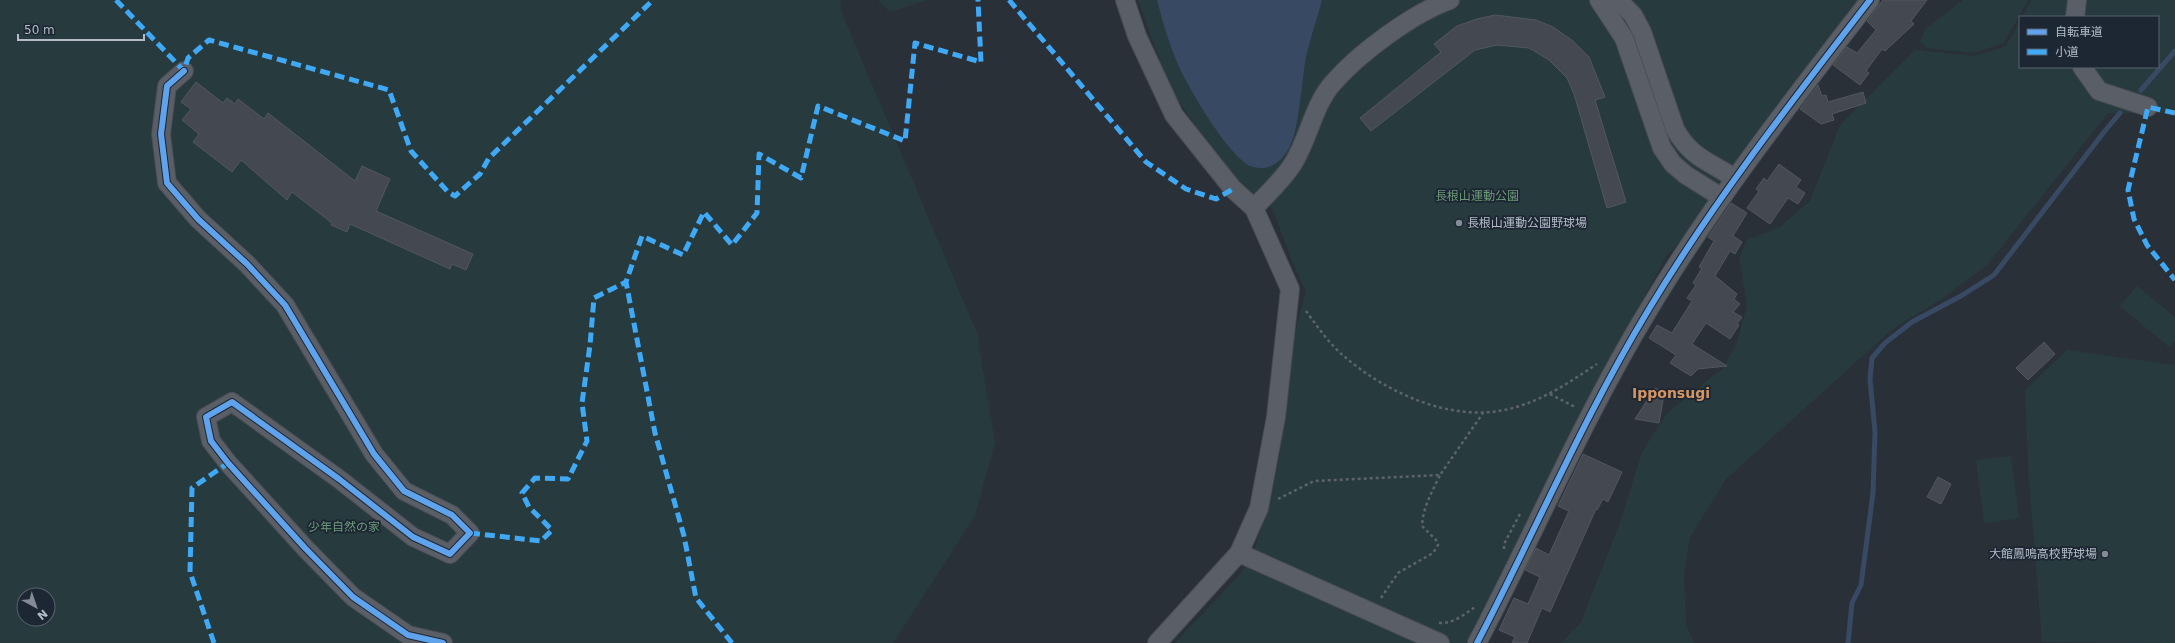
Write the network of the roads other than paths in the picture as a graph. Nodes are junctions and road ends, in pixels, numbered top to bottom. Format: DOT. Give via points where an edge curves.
graph roads {
  1 [pos="1125,0"];
  2 [pos="1450,0"];
  3 [pos="1599,0"];
  4 [pos="1618,0"];
  5 [pos="1870,0"];
  6 [pos="2077,0"];
  7 [pos="2075,16"];
  8 [pos="2083,68"];
  9 [pos="184,71"];
  10 [pos="2148,108"];
  11 [pos="1734,178"];
  12 [pos="1721,196"];
  13 [pos="1254,208"];
  14 [pos="1239,553"];
  15 [pos="443,643"];
  16 [pos="1157,643"];
  17 [pos="1440,643"];
  18 [pos="1478,643"];
  1 -- 13 [label="street" via="1137,36 1174,115 1233,189"];
  2 -- 13 [label="street" via="1435,6 1371,47 1333,83 1317,111 1294,163"];
  3 -- 12 [label="street" via="1624,38 1662,148 1673,164 1686,175"];
  4 -- 11 [label="street" via="1634,15 1640,28 1681,140 1698,157"];
  5 -- 11 [label="street"];
  6 -- 7 [label="street"];
  8 -- 10 [label="street" via="2099,91"];
  9 -- 15 [label="street" via="167,86 161,134 167,183 198,219 247,264 285,305 374,454 404,491 452,515 470,534 450,554 413,537 232,402 206,418 211,441 305,548 354,597 408,635"];
  11 -- 12 [label="street"];
  12 -- 18 [label="street" via="1648,310 1596,404"];
  13 -- 14 [label="street" via="1290,289 1276,417 1259,508"];
  14 -- 16 [label="street"];
  14 -- 17 [label="street"];
}
